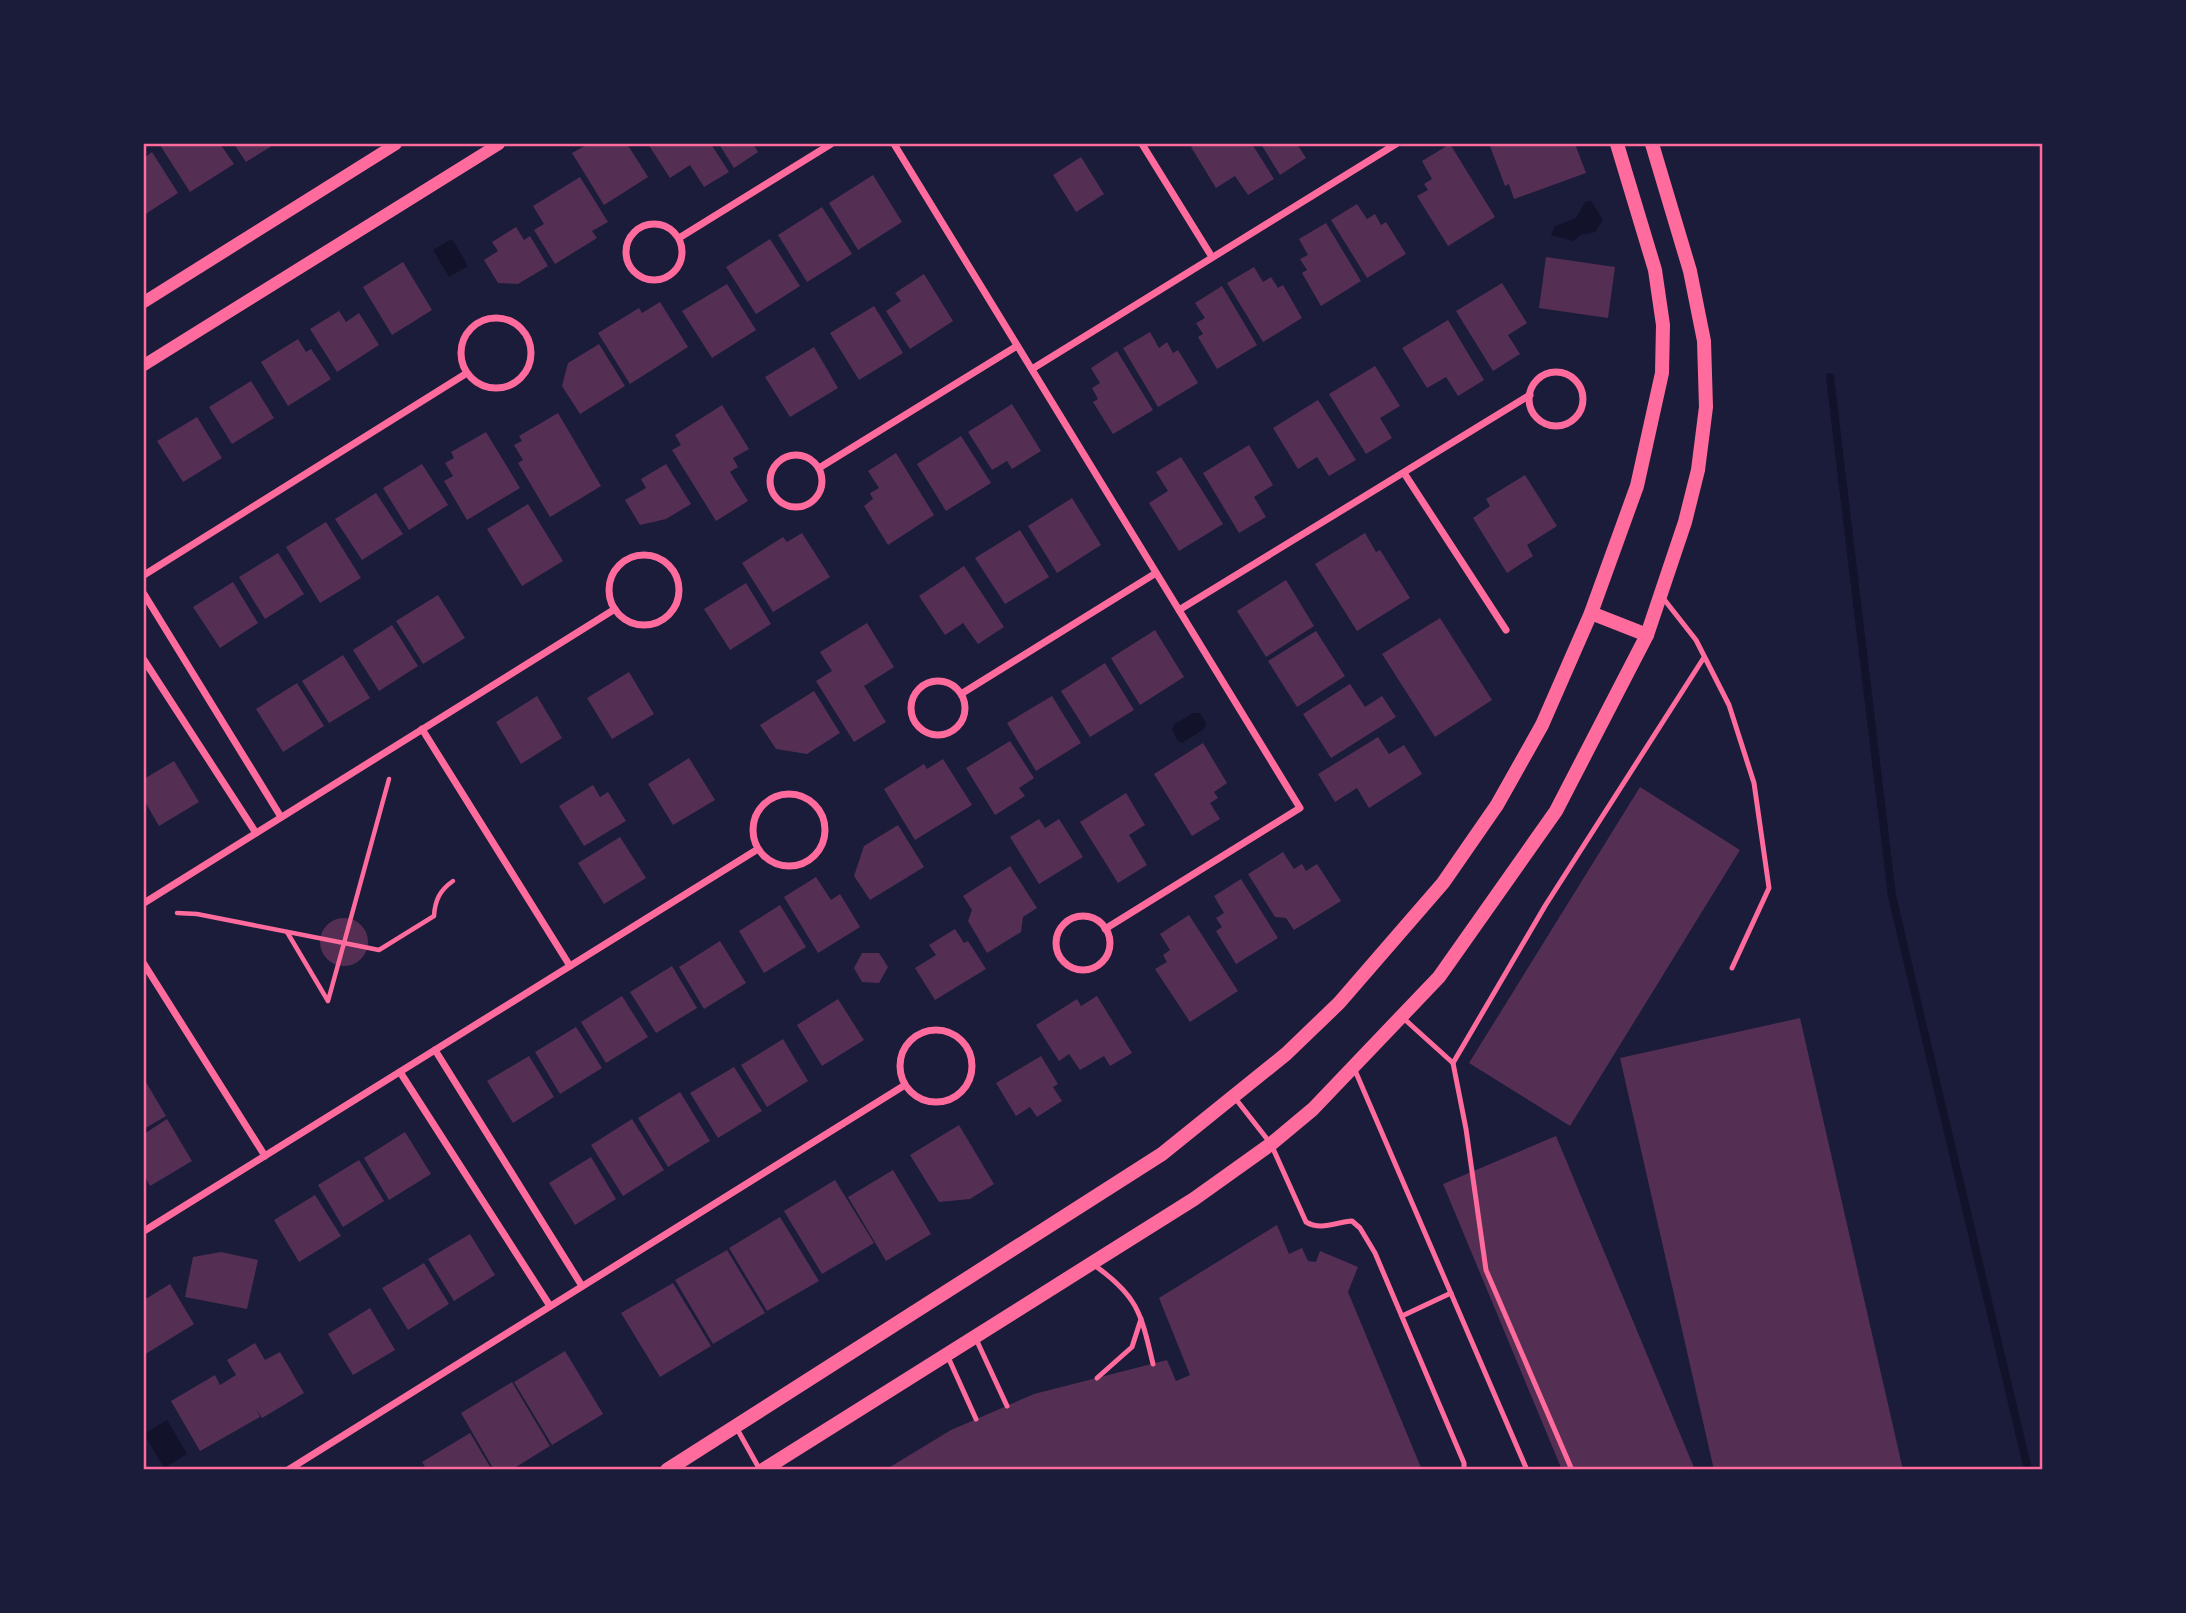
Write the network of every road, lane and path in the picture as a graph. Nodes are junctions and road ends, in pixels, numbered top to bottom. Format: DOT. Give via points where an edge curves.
graph roads {
  1 [pos="396,144"];
  2 [pos="499,144"];
  3 [pos="831,144"];
  4 [pos="894,144"];
  5 [pos="1142,144"];
  6 [pos="1396,144"];
  7 [pos="1617,144"];
  8 [pos="1652,144"];
  9 [pos="679,238"];
  10 [pos="1212,257"];
  11 [pos="144,302"];
  12 [pos="1017,345"];
  13 [pos="144,365"];
  14 [pos="1032,369"];
  15 [pos="467,373"];
  16 [pos="1530,395"];
  17 [pos="819,468"];
  18 [pos="1404,473"];
  19 [pos="1156,573"];
  20 [pos="144,575"];
  21 [pos="144,594"];
  22 [pos="1661,596"];
  23 [pos="615,609"];
  24 [pos="1179,610"];
  25 [pos="1591,613"];
  26 [pos="1506,630"];
  27 [pos="1647,635"];
  28 [pos="1703,659"];
  29 [pos="144,660"];
  30 [pos="961,694"];
  31 [pos="422,729"];
  32 [pos="389,779"];
  33 [pos="281,817"];
  34 [pos="256,833"];
  35 [pos="758,849"];
  36 [pos="453,881"];
  37 [pos="144,903"];
  38 [pos="177,912"];
  39 [pos="1105,929"];
  40 [pos="286,932"];
  41 [pos="344,943"];
  42 [pos="144,964"];
  43 [pos="570,966"];
  44 [pos="1732,968"];
  45 [pos="1402,1017"];
  46 [pos="435,1050"];
  47 [pos="1453,1063"];
  48 [pos="1354,1068"];
  49 [pos="400,1072"];
  50 [pos="905,1085"];
  51 [pos="1234,1097"];
  52 [pos="1271,1144"];
  53 [pos="265,1156"];
  54 [pos="144,1231"];
  55 [pos="1092,1263"];
  56 [pos="582,1286"];
  57 [pos="1451,1293"];
  58 [pos="550,1306"];
  59 [pos="1142,1316"];
  60 [pos="1402,1316"];
  61 [pos="975,1336"];
  62 [pos="947,1354"];
  63 [pos="1153,1364"];
  64 [pos="1097,1378"];
  65 [pos="1007,1406"];
  66 [pos="976,1419"];
  67 [pos="736,1427"];
  68 [pos="1464,1466"];
  69 [pos="288,1469"];
  70 [pos="667,1469"];
  71 [pos="761,1469"];
  72 [pos="1527,1469"];
  73 [pos="1572,1469"];
  1 -- 11 [label="street"];
  2 -- 13 [label="street"];
  3 -- 9 [label="street"];
  4 -- 12 [label="street"];
  5 -- 10 [label="street"];
  6 -- 10 [label="street"];
  7 -- 25 [label="main road" via="1655,270 1663,325 1662,373 1637,486"];
  8 -- 22 [label="main road" via="1690,271 1704,341 1706,407 1698,470"];
  9 -- 9 [label="street" via="665,226 647,225 628,243 628,262 648,280 666,278 680,265"];
  10 -- 14 [label="street"];
  12 -- 14 [label="street"];
  12 -- 17 [label="street"];
  14 -- 19 [label="street"];
  15 -- 15 [label="street" via="475,382 497,388 519,379 530,359 530,348 519,327 499,318 477,323 460,352"];
  15 -- 20 [label="street"];
  16 -- 16 [label="street" via="1538,419 1554,426 1571,422 1582,407 1577,382 1562,373 1545,374"];
  16 -- 18 [label="street"];
  17 -- 17 [label="street" via="806,456 782,458 769,478 774,496 788,506 806,506 819,494"];
  18 -- 24 [label="street"];
  18 -- 26 [label="street"];
  19 -- 24 [label="street"];
  19 -- 30 [label="street"];
  21 -- 33 [label="street"];
  22 -- 27 [label="main road"];
  22 -- 28 [label="lane" via="1696,640"];
  23 -- 23 [label="street" via="623,618 645,626 667,617 679,596 674,572 647,556 626,561 612,577 610,599"];
  23 -- 31 [label="street"];
  24 -- 39 [label="street" via="1300,808"];
  25 -- 27 [label="main road"];
  25 -- 51 [label="main road" via="1542,726 1497,805 1443,883 1339,1003"];
  27 -- 45 [label="main road" via="1556,811 1439,977"];
  28 -- 44 [label="lane" via="1729,705 1754,783 1769,888"];
  28 -- 47 [label="lane" via="1545,906"];
  29 -- 34 [label="street"];
  30 -- 30 [label="street" via="947,683 929,682 911,702 913,720 925,733 951,732 962,720"];
  31 -- 33 [label="street"];
  31 -- 43 [label="street"];
  32 -- 41 [label="path"];
  33 -- 34 [label="street"];
  34 -- 37 [label="street"];
  35 -- 35 [label="street" via="787,866 809,859 823,841 825,830 817,807 808,799 785,793 763,804 753,825"];
  35 -- 43 [label="street"];
  36 -- 41 [label="path" via="440,894 434,916 379,950"];
  38 -- 40 [label="path"];
  39 -- 39 [label="street" via="1091,918 1065,923 1056,939 1059,957 1080,970 1097,967 1110,945"];
  40 -- 41 [label="path"];
  40 -- 41 [label="path" via="327,1001"];
  42 -- 53 [label="street"];
  43 -- 46 [label="street"];
  45 -- 47 [label="lane"];
  45 -- 48 [label="main road"];
  46 -- 49 [label="street"];
  46 -- 56 [label="street"];
  47 -- 73 [label="lane" via="1486,1270"];
  48 -- 52 [label="main road"];
  48 -- 57 [label="lane"];
  49 -- 53 [label="street"];
  49 -- 58 [label="street"];
  50 -- 50 [label="street" via="912,1094 933,1103 955,1097 970,1080 971,1056 966,1045 946,1031 921,1032 903,1049 900,1073"];
  50 -- 56 [label="street"];
  51 -- 52 [label="lane"];
  51 -- 67 [label="main road" via="1162,1154"];
  52 -- 55 [label="main road"];
  52 -- 60 [label="lane" via="1306,1223 1313,1227 1352,1221 1360,1228"];
  53 -- 54 [label="street"];
  55 -- 59 [label="lane" via="1127,1293"];
  55 -- 61 [label="main road"];
  56 -- 58 [label="street"];
  57 -- 60 [label="lane"];
  57 -- 72 [label="lane"];
  58 -- 69 [label="street"];
  59 -- 63 [label="lane"];
  59 -- 64 [label="lane" via="1132,1347"];
  60 -- 68 [label="lane"];
  61 -- 62 [label="main road"];
  61 -- 65 [label="lane"];
  62 -- 66 [label="lane"];
  62 -- 71 [label="main road"];
  67 -- 70 [label="main road"];
  67 -- 71 [label="lane"];
}
